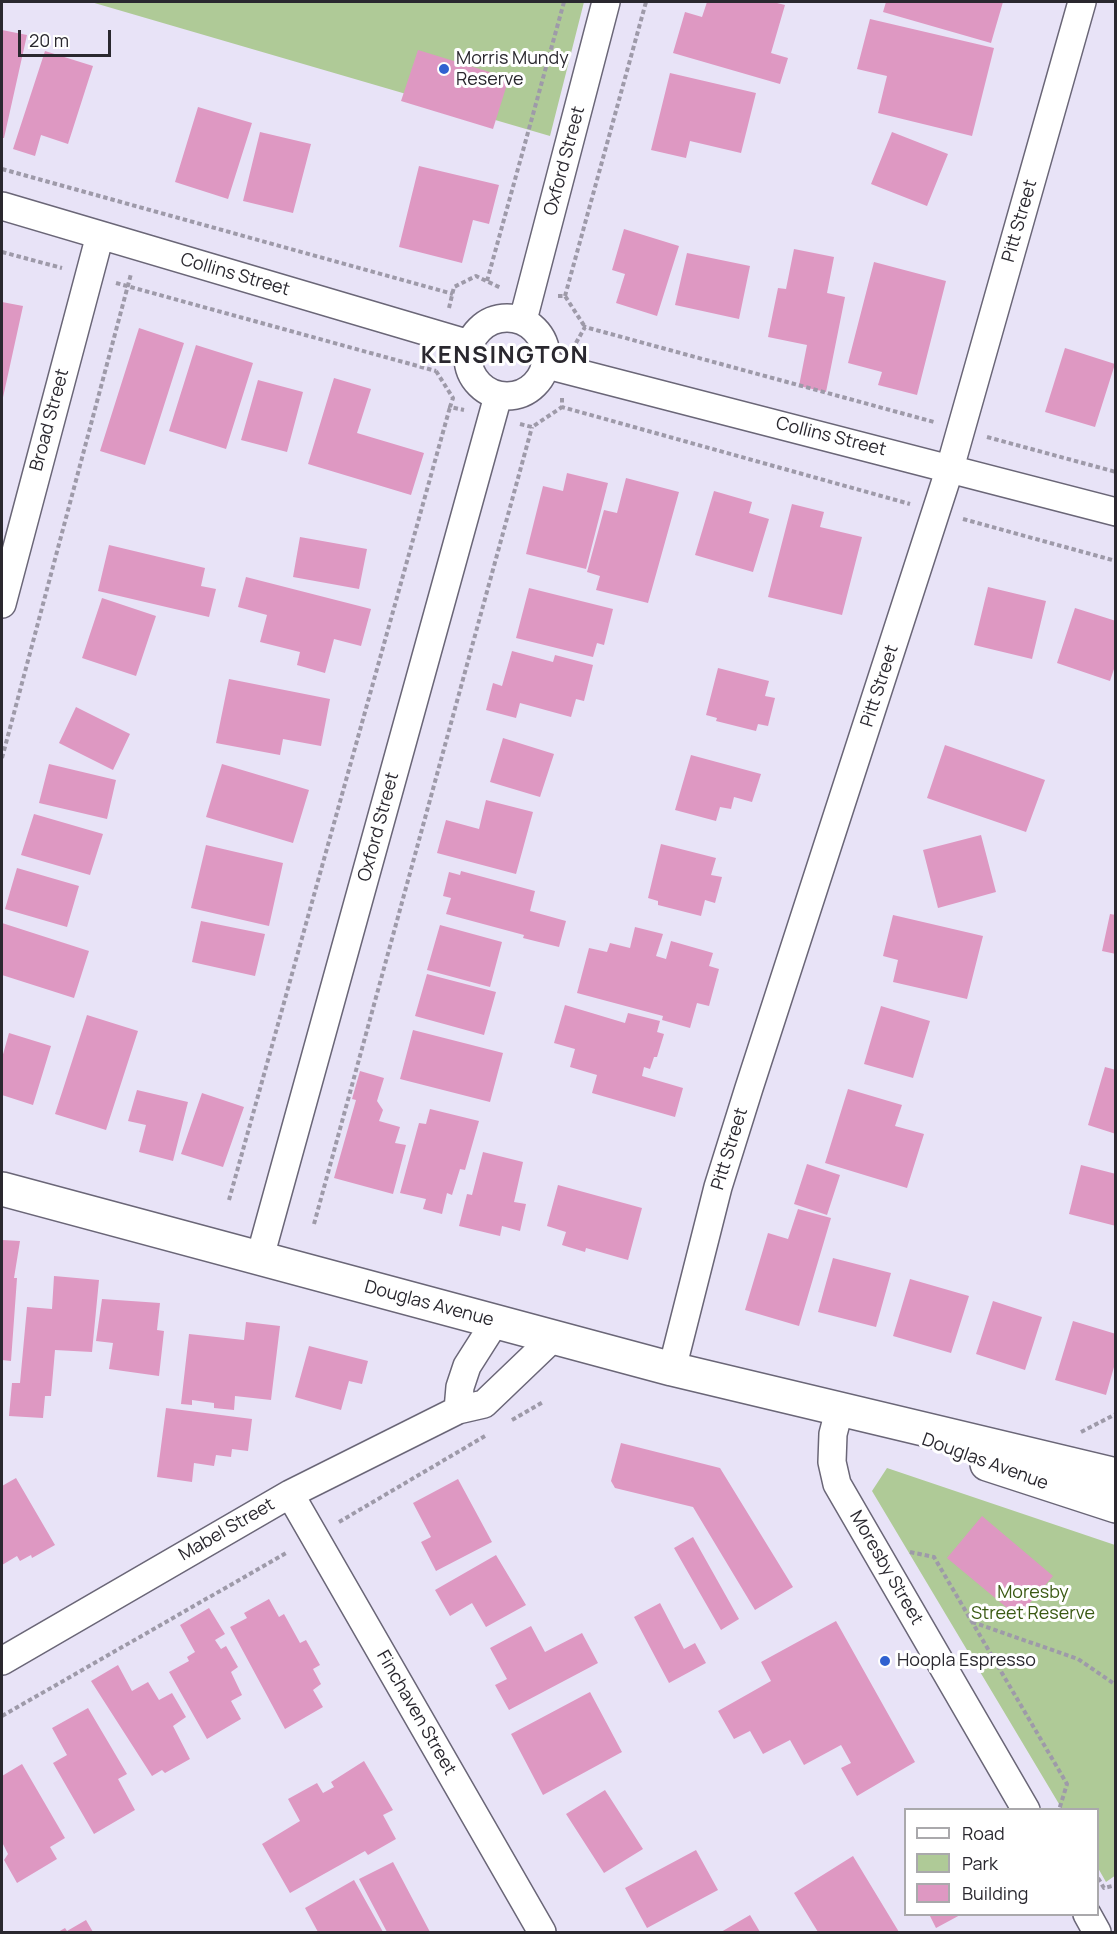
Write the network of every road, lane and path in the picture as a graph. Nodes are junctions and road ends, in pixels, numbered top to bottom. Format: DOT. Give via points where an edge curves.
graph roads {
  1 [pos="564,2"];
  2 [pos="606,2"];
  3 [pos="646,2"];
  4 [pos="1082,2"];
  5 [pos="2,169"];
  6 [pos="2,206"];
  7 [pos="149,210"];
  8 [pos="100,235"];
  9 [pos="139,247"];
  10 [pos="2,252"];
  11 [pos="89,276"];
  12 [pos="487,281"];
  13 [pos="128,286"];
  14 [pos="453,294"];
  15 [pos="565,296"];
  16 [pos="523,320"];
  17 [pos="469,344"];
  18 [pos="547,364"];
  19 [pos="436,371"];
  20 [pos="498,396"];
  21 [pos="450,406"];
  22 [pos="532,427"];
  23 [pos="950,468"];
  24 [pos="1116,512"];
  25 [pos="2,604"];
  26 [pos="2,758"];
  27 [pos="2,1190"];
  28 [pos="229,1200"];
  29 [pos="314,1224"];
  30 [pos="260,1257"];
  31 [pos="495,1322"];
  32 [pos="554,1337"];
  33 [pos="672,1369"];
  34 [pos="543,1402"];
  35 [pos="458,1410"];
  36 [pos="847,1413"];
  37 [pos="1116,1414"];
  38 [pos="503,1425"];
  39 [pos="493,1431"];
  40 [pos="1081,1433"];
  41 [pos="1116,1475"];
  42 [pos="290,1494"];
  43 [pos="1116,1506"];
  44 [pos="314,1536"];
  45 [pos="908,1551"];
  46 [pos="288,1552"];
  47 [pos="297,1558"];
  48 [pos="972,1622"];
  49 [pos="2,1661"];
  50 [pos="1116,1685"];
  51 [pos="2,1716"];
  52 [pos="1025,1808"];
  53 [pos="1059,1808"];
  54 [pos="1099,1880"];
  55 [pos="1116,1885"];
  56 [pos="1088,1916"];
  57 [pos="542,1932"];
  58 [pos="1097,1932"];
  1 -- 12 [label="path"];
  2 -- 16 [label="street, Oxford Street"];
  3 -- 15 [label="path"];
  4 -- 23 [label="street, Pitt Street"];
  5 -- 7 [label="path"];
  6 -- 8 [label="street, Collins Street"];
  7 -- 9 [label="path"];
  7 -- 14 [label="path"];
  8 -- 9 [label="street, Collins Street"];
  8 -- 11 [label="street, Broad Street"];
  9 -- 13 [label="path"];
  9 -- 17 [label="street, Collins Street"];
  10 -- 11 [label="path"];
  11 -- 13 [label="path"];
  11 -- 25 [label="street, Broad Street"];
  13 -- 19 [label="path"];
  13 -- 26 [label="path"];
  16 -- 17 [label="street" via="501,317 481,326"];
  16 -- 18 [label="street" via="537,330 546,346"];
  17 -- 20 [label="street" via="467,366 478,385"];
  18 -- 20 [label="street" via="537,383 519,395"];
  18 -- 23 [label="street, Collins Street"];
  20 -- 30 [label="street, Oxford Street"];
  21 -- 28 [label="path"];
  22 -- 29 [label="path"];
  23 -- 24 [label="street, Collins Street"];
  23 -- 33 [label="street, Pitt Street" via="718,1187"];
  27 -- 30 [label="main road, Douglas Avenue"];
  30 -- 31 [label="main road, Douglas Avenue"];
  31 -- 32 [label="main road, Douglas Avenue"];
  31 -- 35 [label="street" via="467,1366"];
  32 -- 33 [label="main road, Douglas Avenue"];
  32 -- 35 [label="street, Mabel Street" via="484,1404"];
  33 -- 36 [label="main road, Douglas Avenue"];
  34 -- 38 [label="path"];
  35 -- 42 [label="street, Mabel Street"];
  36 -- 41 [label="main road, Douglas Avenue"];
  36 -- 43 [label="main road, Douglas Avenue" via="1017,1475"];
  36 -- 52 [label="street, Moresby Street" via="833,1434 832,1462 837,1484"];
  37 -- 40 [label="path"];
  39 -- 44 [label="path"];
  42 -- 44 [label="street, Finchaven Street"];
  42 -- 49 [label="street, Mabel Street"];
  44 -- 46 [label="path"];
  44 -- 57 [label="street, Finchaven Street"];
  45 -- 48 [label="path" via="934,1557"];
  46 -- 47 [label="path"];
  46 -- 51 [label="path"];
  48 -- 50 [label="path" via="1078,1659"];
  48 -- 53 [label="path" via="1067,1784"];
  54 -- 55 [label="path" via="1104,1888"];
  56 -- 58 [label="street"];
}
